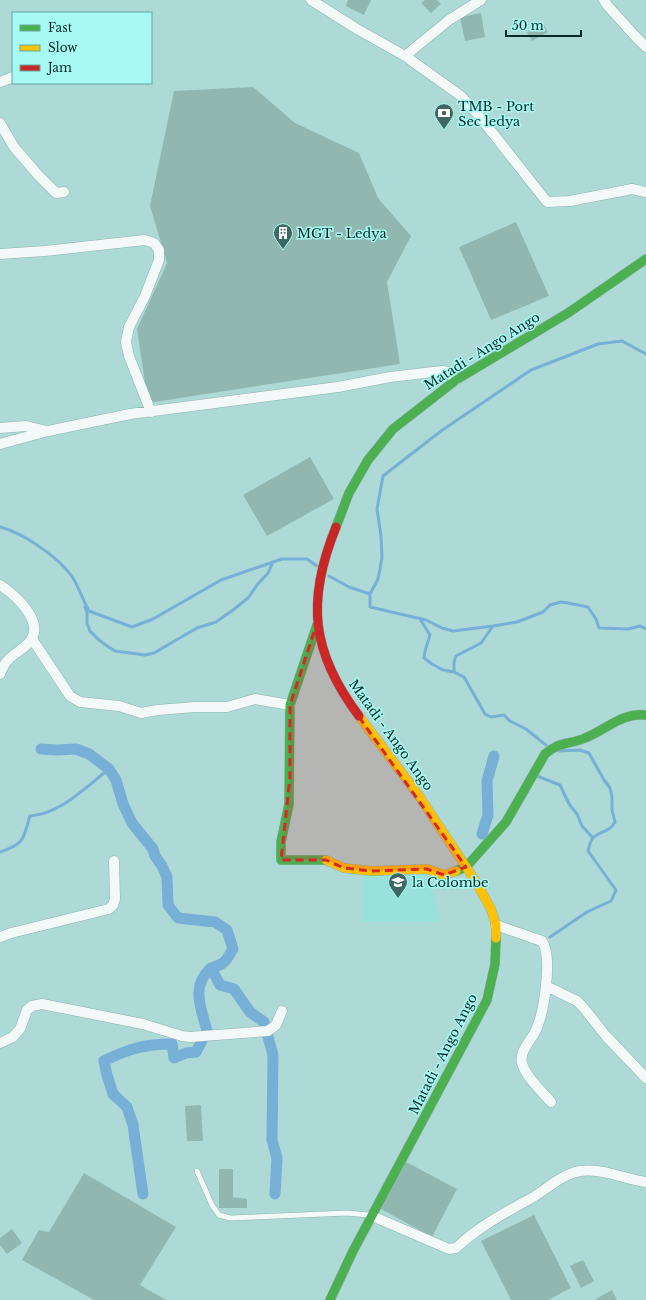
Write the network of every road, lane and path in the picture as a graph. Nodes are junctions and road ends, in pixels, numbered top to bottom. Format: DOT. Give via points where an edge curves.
graph roads {
  1 [pos="311,0"];
  2 [pos="482,0"];
  3 [pos="604,0"];
  4 [pos="646,47"];
  5 [pos="404,56"];
  6 [pos="12,77"];
  7 [pos="0,82"];
  8 [pos="0,123"];
  9 [pos="64,192"];
  10 [pos="646,192"];
  11 [pos="0,254"];
  12 [pos="646,260"];
  13 [pos="456,380"];
  14 [pos="151,412"];
  15 [pos="0,428"];
  16 [pos="48,431"];
  17 [pos="0,444"];
  18 [pos="0,585"];
  19 [pos="317,623"];
  20 [pos="32,639"];
  21 [pos="0,674"];
  22 [pos="290,705"];
  23 [pos="646,715"];
  24 [pos="114,861"];
  25 [pos="466,867"];
  26 [pos="496,925"];
  27 [pos="0,937"];
  28 [pos="546,986"];
  29 [pos="282,1011"];
  30 [pos="0,1043"];
  31 [pos="646,1078"];
  32 [pos="551,1102"];
  33 [pos="197,1171"];
  34 [pos="646,1182"];
  35 [pos="372,1216"];
  36 [pos="330,1300"];
  1 -- 5 [label="street"];
  2 -- 5 [label="street" via="449,20"];
  3 -- 4 [label="street"];
  5 -- 10 [label="street" via="461,96 547,202 570,201 632,189"];
  6 -- 7 [label="street"];
  8 -- 9 [label="street" via="14,147 38,175 56,193"];
  11 -- 14 [label="street" via="145,240 154,243 159,250 160,260 129,327 126,342"];
  12 -- 13 [label="main road, Matadi - Ango Ango" via="568,313"];
  13 -- 14 [label="street" via="448,372 429,372"];
  13 -- 19 [label="main road, Matadi - Ango Ango" via="393,430 368,460 349,493 327,549 318,594"];
  14 -- 16 [label="street"];
  15 -- 16 [label="street" via="26,426"];
  16 -- 17 [label="street"];
  18 -- 20 [label="street" via="24,605 34,629"];
  19 -- 22 [label="main road"];
  19 -- 25 [label="main road, Matadi - Ango Ango" via="330,670 344,696 419,796"];
  20 -- 21 [label="street" via="7,660"];
  20 -- 22 [label="street" via="70,696 80,702 119,706 141,713 195,707 227,707 255,699"];
  22 -- 25 [label="main road" via="289,804 281,842 281,860 326,860 344,868 371,871 427,869 444,875"];
  23 -- 25 [label="main road" via="628,715 612,721 583,739 553,746 545,754 506,822"];
  24 -- 27 [label="street" via="115,899 108,909 11,932"];
  25 -- 26 [label="main road, Matadi - Ango Ango" via="491,909"];
  26 -- 28 [label="street" via="542,941 546,954"];
  26 -- 35 [label="main road, Matadi - Ango Ango" via="495,964 487,1000"];
  28 -- 31 [label="street" via="577,1001"];
  28 -- 32 [label="street" via="536,1031 521,1056 528,1075"];
  29 -- 30 [label="street" via="276,1025 268,1032 190,1037 143,1024 42,1004 27,1010 14,1037"];
  33 -- 35 [label="lane" via="219,1215 230,1218 347,1213"];
  34 -- 35 [label="street" via="596,1172 580,1171 568,1175 495,1218 456,1248 449,1249"];
  35 -- 36 [label="main road, Matadi - Ango Ango"];
}
